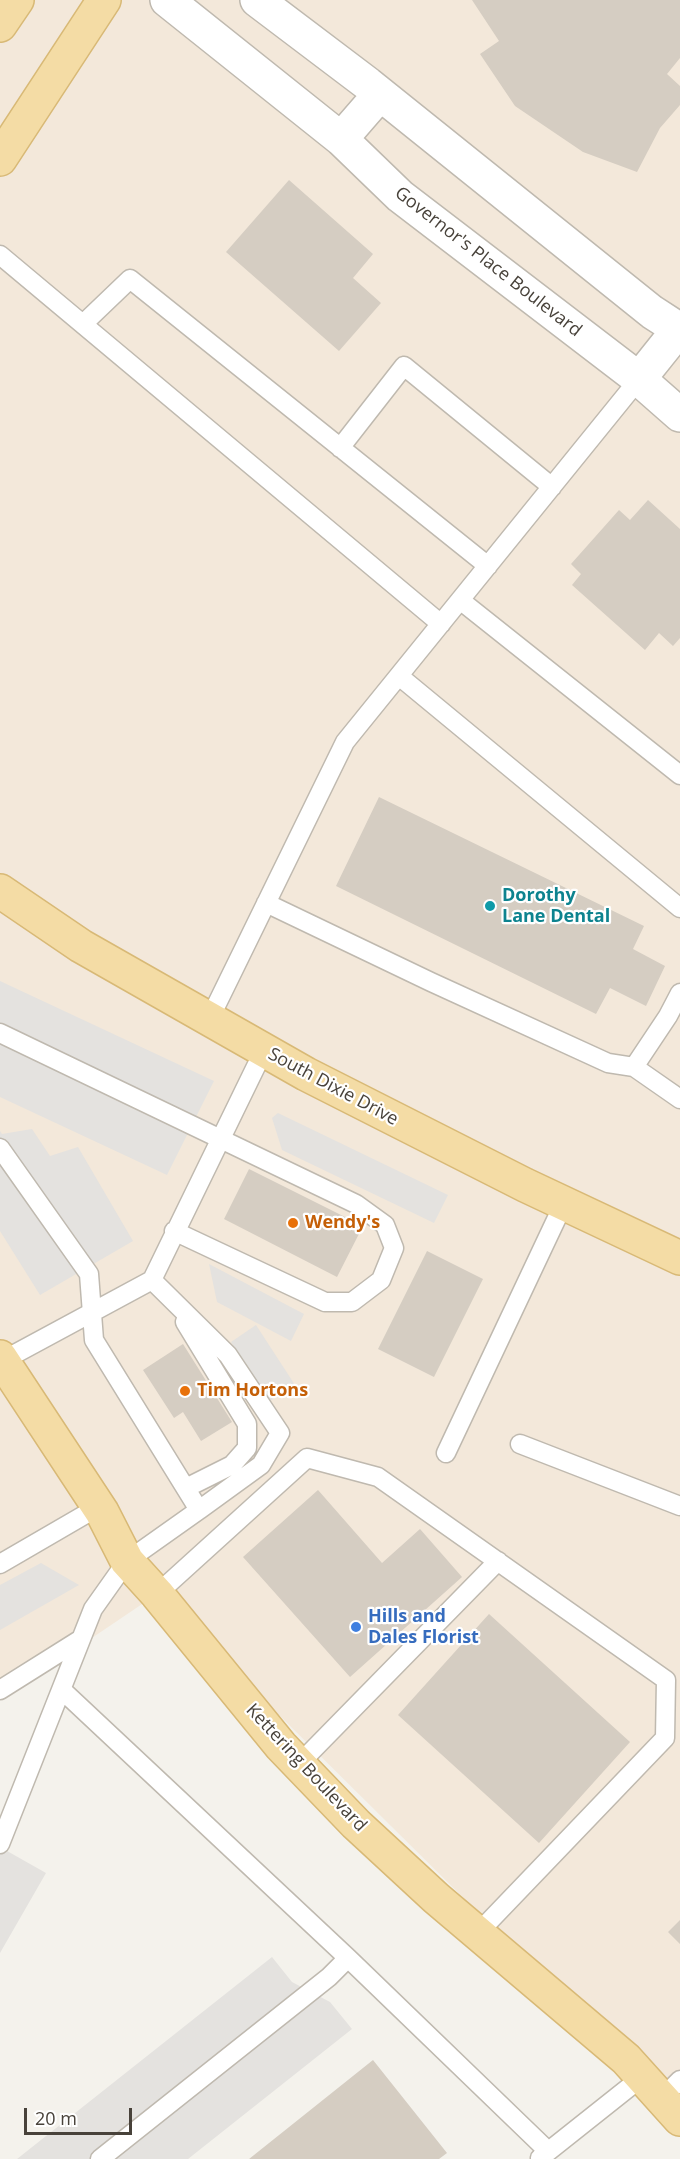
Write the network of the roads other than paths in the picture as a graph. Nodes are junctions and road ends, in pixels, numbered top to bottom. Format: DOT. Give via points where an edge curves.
graph roads {
  1 [pos="17,0"];
  2 [pos="104,0"];
  3 [pos="167,0"];
  4 [pos="257,0"];
  5 [pos="0,25"];
  6 [pos="380,94"];
  7 [pos="341,139"];
  8 [pos="0,159"];
  9 [pos="0,255"];
  10 [pos="83,324"];
  11 [pos="680,329"];
  12 [pos="639,379"];
  13 [pos="680,415"];
  14 [pos="340,448"];
  15 [pos="552,487"];
  16 [pos="488,566"];
  17 [pos="460,600"];
  18 [pos="441,624"];
  19 [pos="399,676"];
  20 [pos="680,774"];
  21 [pos="0,891"];
  22 [pos="266,903"];
  23 [pos="680,908"];
  24 [pos="680,993"];
  25 [pos="209,1020"];
  26 [pos="0,1033"];
  27 [pos="264,1050"];
  28 [pos="634,1067"];
  29 [pos="680,1099"];
  30 [pos="220,1138"];
  31 [pos="0,1148"];
  32 [pos="564,1203"];
  33 [pos="174,1231"];
  34 [pos="680,1258"];
  35 [pos="152,1280"];
  36 [pos="168,1296"];
  37 [pos="92,1313"];
  38 [pos="1,1360"];
  39 [pos="520,1444"];
  40 [pos="446,1453"];
  41 [pos="186,1488"];
  42 [pos="680,1506"];
  43 [pos="98,1507"];
  44 [pos="199,1510"];
  45 [pos="126,1561"];
  46 [pos="498,1562"];
  47 [pos="0,1564"];
  48 [pos="157,1594"];
  49 [pos="81,1639"];
  50 [pos="63,1689"];
  51 [pos="0,1690"];
  52 [pos="298,1764"];
  53 [pos="0,1844"];
  54 [pos="477,1933"];
  55 [pos="348,1958"];
  56 [pos="666,2094"];
  57 [pos="543,2155"];
  58 [pos="100,2159"];
  1 -- 5 [label="main road"];
  2 -- 8 [label="main road"];
  3 -- 7 [label="street, Governor's Place Boulevard"];
  4 -- 6 [label="street"];
  6 -- 7 [label="street"];
  6 -- 11 [label="street" via="652,312"];
  7 -- 12 [label="street, Governor's Place Boulevard" via="400,196"];
  9 -- 10 [label="lane"];
  10 -- 14 [label="lane" via="130,279"];
  10 -- 18 [label="lane"];
  11 -- 12 [label="street"];
  12 -- 13 [label="street, Governor's Place Boulevard"];
  12 -- 15 [label="lane"];
  14 -- 15 [label="lane" via="404,366"];
  14 -- 16 [label="lane"];
  15 -- 16 [label="lane"];
  16 -- 17 [label="lane"];
  17 -- 18 [label="lane"];
  17 -- 20 [label="lane"];
  18 -- 19 [label="lane"];
  19 -- 22 [label="lane" via="345,742"];
  19 -- 23 [label="lane"];
  21 -- 25 [label="main road, South Dixie Drive" via="81,946"];
  22 -- 25 [label="lane"];
  22 -- 28 [label="lane" via="608,1063"];
  24 -- 28 [label="lane"];
  25 -- 27 [label="main road, South Dixie Drive"];
  26 -- 30 [label="lane"];
  27 -- 30 [label="lane"];
  27 -- 32 [label="main road, South Dixie Drive"];
  28 -- 29 [label="lane"];
  30 -- 33 [label="lane"];
  30 -- 33 [label="lane" via="356,1204 385,1225 394,1248 381,1280 352,1302 325,1302"];
  31 -- 37 [label="lane" via="89,1274"];
  32 -- 34 [label="main road, South Dixie Drive"];
  32 -- 40 [label="lane"];
  33 -- 35 [label="lane"];
  35 -- 36 [label="lane"];
  35 -- 37 [label="lane"];
  36 -- 41 [label="lane" via="247,1424 247,1448 232,1465"];
  36 -- 44 [label="lane" via="228,1355 280,1433 261,1465"];
  37 -- 38 [label="lane"];
  37 -- 41 [label="lane" via="94,1340"];
  38 -- 43 [label="main road, Kettering Boulevard"];
  39 -- 42 [label="lane"];
  41 -- 44 [label="lane"];
  43 -- 45 [label="main road, Kettering Boulevard"];
  43 -- 47 [label="lane"];
  44 -- 45 [label="lane"];
  45 -- 48 [label="main road, Kettering Boulevard"];
  45 -- 49 [label="lane" via="93,1609"];
  46 -- 48 [label="lane" via="378,1478 307,1458"];
  46 -- 52 [label="lane"];
  46 -- 54 [label="lane" via="666,1680 665,1738"];
  48 -- 52 [label="main road, Kettering Boulevard"];
  49 -- 50 [label="lane"];
  49 -- 51 [label="lane"];
  50 -- 53 [label="lane"];
  50 -- 55 [label="lane"];
  52 -- 54 [label="main road, Kettering Boulevard" via="356,1824"];
  54 -- 56 [label="main road, Kettering Boulevard"];
  55 -- 57 [label="lane"];
  55 -- 58 [label="lane"];
  56 -- 57 [label="lane"];
}
